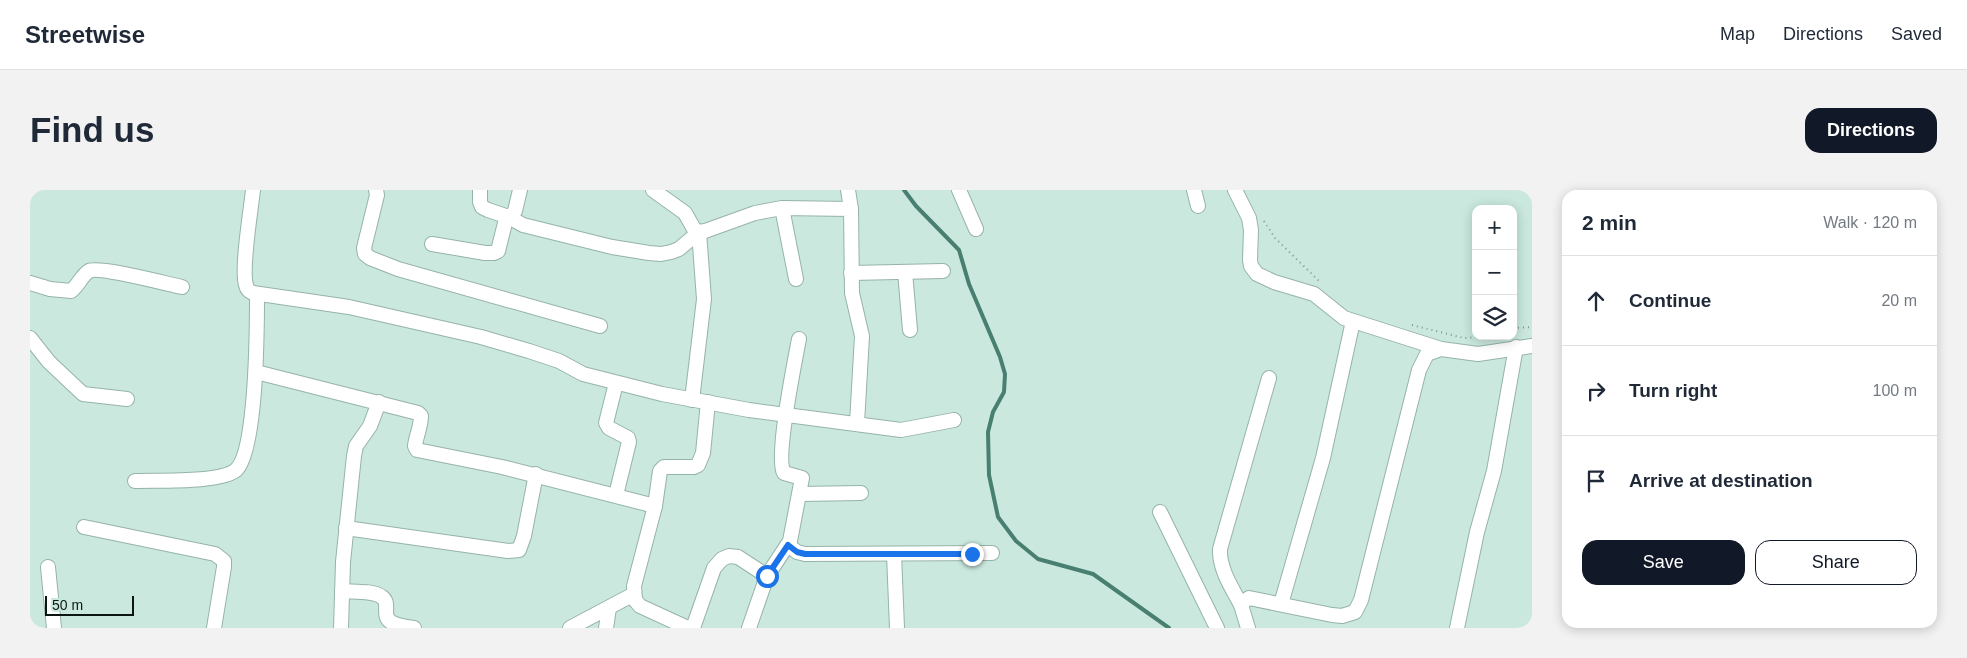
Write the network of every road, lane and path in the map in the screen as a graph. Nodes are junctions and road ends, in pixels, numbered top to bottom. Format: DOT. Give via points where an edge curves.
graph roads {
  1 [pos="253,190"];
  2 [pos="376,190"];
  3 [pos="480,190"];
  4 [pos="520,190"];
  5 [pos="653,190"];
  6 [pos="848,190"];
  7 [pos="959,190"];
  8 [pos="1194,190"];
  9 [pos="1236,190"];
  10 [pos="1198,206"];
  11 [pos="782,208"];
  12 [pos="851,209"];
  13 [pos="1260,215"];
  14 [pos="509,217"];
  15 [pos="976,229"];
  16 [pos="698,232"];
  17 [pos="432,244"];
  18 [pos="943,270"];
  19 [pos="905,272"];
  20 [pos="850,273"];
  21 [pos="796,279"];
  22 [pos="30,283"];
  23 [pos="182,287"];
  24 [pos="1324,287"];
  25 [pos="257,294"];
  26 [pos="1353,321"];
  27 [pos="1404,323"];
  28 [pos="600,326"];
  29 [pos="1532,327"];
  30 [pos="1517,328"];
  31 [pos="910,330"];
  32 [pos="1472,337"];
  33 [pos="30,338"];
  34 [pos="799,339"];
  35 [pos="1532,346"];
  36 [pos="1516,347"];
  37 [pos="1441,349"];
  38 [pos="256,372"];
  39 [pos="1269,378"];
  40 [pos="616,382"];
  41 [pos="127,400"];
  42 [pos="692,400"];
  43 [pos="379,402"];
  44 [pos="708,402"];
  45 [pos="786,415"];
  46 [pos="954,420"];
  47 [pos="857,423"];
  48 [pos="536,474"];
  49 [pos="135,481"];
  50 [pos="862,493"];
  51 [pos="800,494"];
  52 [pos="616,495"];
  53 [pos="655,506"];
  54 [pos="1160,512"];
  55 [pos="84,527"];
  56 [pos="346,528"];
  57 [pos="788,545"];
  58 [pos="992,553"];
  59 [pos="894,554"];
  60 [pos="48,568"];
  61 [pos="767,576"];
  62 [pos="342,591"];
  63 [pos="634,594"];
  64 [pos="1281,604"];
  65 [pos="1241,605"];
  66 [pos="609,608"];
  67 [pos="1355,612"];
  68 [pos="54,628"];
  69 [pos="214,628"];
  70 [pos="341,628"];
  71 [pos="414,628"];
  72 [pos="570,628"];
  73 [pos="606,628"];
  74 [pos="688,628"];
  75 [pos="693,628"];
  76 [pos="749,628"];
  77 [pos="897,628"];
  78 [pos="1217,628"];
  79 [pos="1248,628"];
  80 [pos="1351,628"];
  81 [pos="1457,628"];
  1 -- 25 [label="street" via="245,283 248,290"];
  2 -- 28 [label="street" via="364,248 370,258 398,269"];
  3 -- 14 [label="street" via="482,207"];
  4 -- 14 [label="street" via="515,211"];
  5 -- 16 [label="street" via="685,213"];
  6 -- 12 [label="street"];
  7 -- 15 [label="street"];
  8 -- 10 [label="street"];
  9 -- 26 [label="street" via="1249,218 1250,260 1257,274 1314,294 1338,314"];
  11 -- 12 [label="street"];
  11 -- 16 [label="street" via="755,213"];
  11 -- 21 [label="street"];
  12 -- 20 [label="street"];
  13 -- 24 [label="path" via="1275,238"];
  14 -- 16 [label="street" via="523,225 612,247 661,254 678,249"];
  14 -- 17 [label="street" via="498,251 494,253"];
  16 -- 42 [label="street" via="704,300"];
  18 -- 19 [label="street"];
  19 -- 20 [label="street"];
  19 -- 31 [label="street"];
  20 -- 47 [label="street" via="862,336"];
  22 -- 23 [label="street" via="71,291 92,270"];
  25 -- 38 [label="street"];
  25 -- 40 [label="street" via="349,307 481,337 559,361 576,372"];
  26 -- 37 [label="street"];
  26 -- 64 [label="street" via="1323,458"];
  27 -- 32 [label="path"];
  29 -- 30 [label="path"];
  33 -- 41 [label="street" via="49,362 83,394"];
  34 -- 45 [label="street"];
  35 -- 36 [label="street"];
  36 -- 37 [label="street" via="1478,354"];
  36 -- 81 [label="street" via="1494,471 1477,532"];
  37 -- 67 [label="street" via="1427,354 1418,370 1361,600"];
  38 -- 43 [label="street"];
  38 -- 49 [label="street" via="247,445 236,470 218,478"];
  39 -- 65 [label="street" via="1220,549 1224,570"];
  40 -- 42 [label="street"];
  40 -- 52 [label="street" via="606,423 629,442"];
  42 -- 44 [label="street"];
  43 -- 48 [label="street" via="421,416 414,446 417,450"];
  43 -- 56 [label="street" via="370,426 356,446"];
  44 -- 45 [label="street"];
  44 -- 53 [label="street" via="701,460 694,467 664,467 660,471"];
  45 -- 47 [label="street"];
  45 -- 51 [label="street" via="782,469 787,474 802,478"];
  46 -- 47 [label="street" via="901,430"];
  48 -- 52 [label="street"];
  48 -- 56 [label="street" via="519,550"];
  50 -- 51 [label="street"];
  51 -- 57 [label="street"];
  52 -- 53 [label="street"];
  53 -- 63 [label="street"];
  54 -- 78 [label="street"];
  55 -- 69 [label="street" via="215,554 221,558 224,567"];
  56 -- 62 [label="street"];
  57 -- 59 [label="street" via="805,554"];
  57 -- 61 [label="street"];
  58 -- 59 [label="street"];
  59 -- 77 [label="street"];
  60 -- 68 [label="street"];
  61 -- 75 [label="street" via="738,557 722,559 714,568"];
  61 -- 76 [label="street"];
  62 -- 70 [label="street"];
  62 -- 71 [label="street" via="382,597 386,602 388,620"];
  63 -- 66 [label="street"];
  63 -- 74 [label="street" via="640,606"];
  64 -- 65 [label="street" via="1249,598"];
  64 -- 67 [label="street" via="1337,615"];
  65 -- 79 [label="street"];
  66 -- 72 [label="street"];
  66 -- 73 [label="street"];
  67 -- 80 [label="street"];
}
